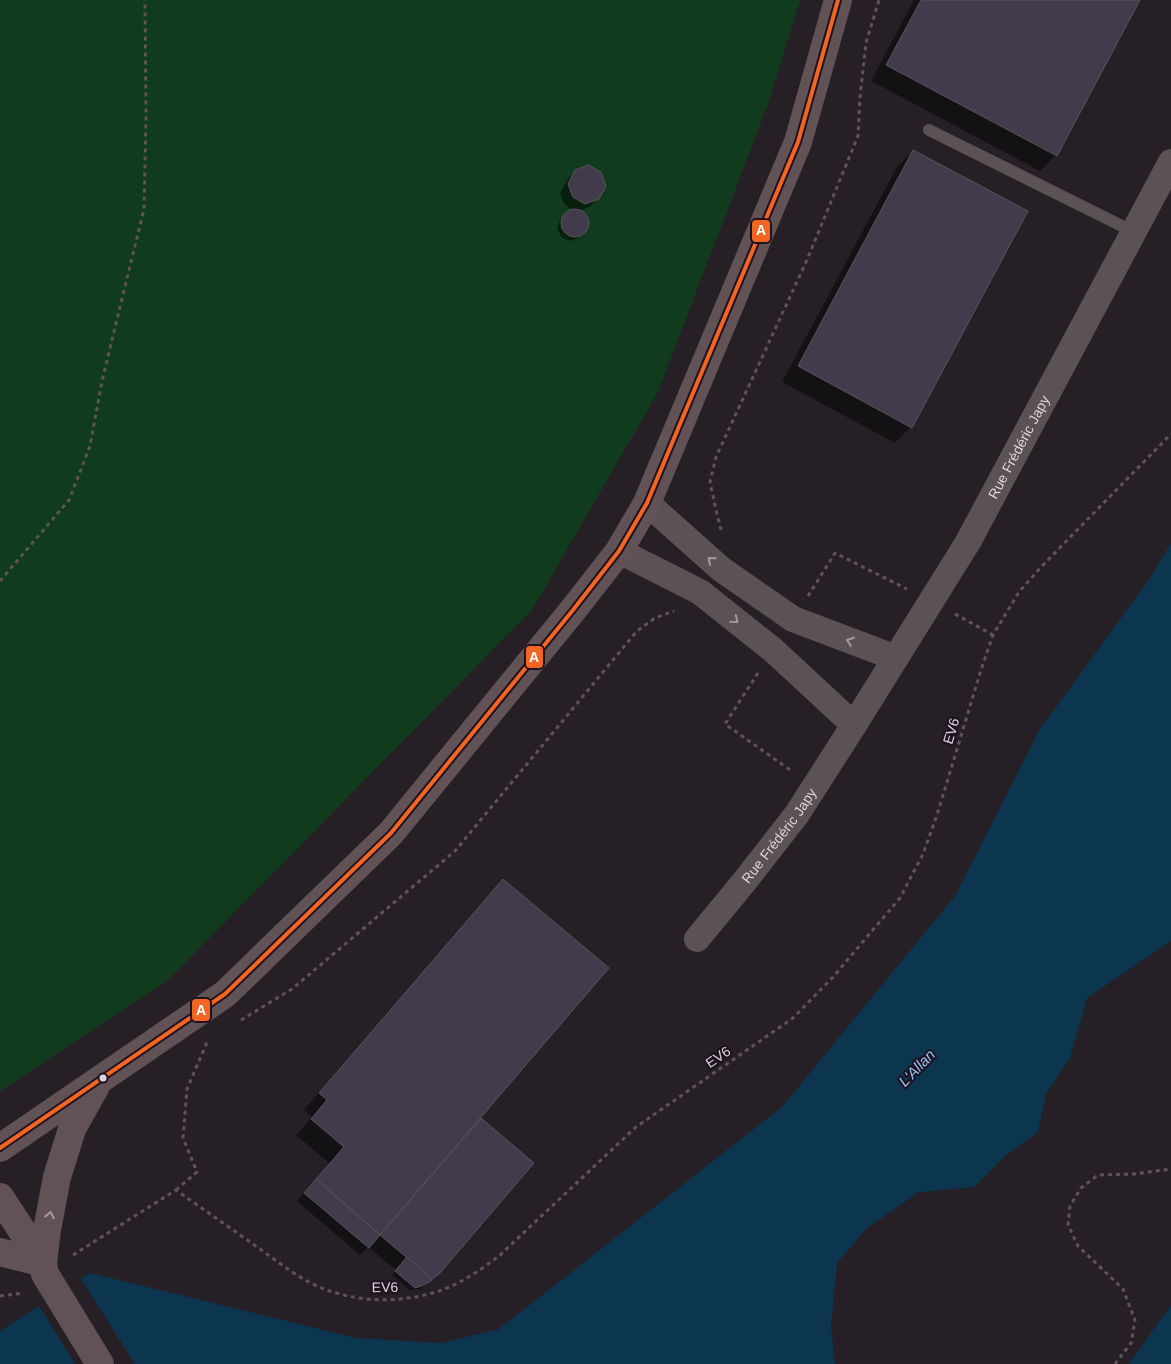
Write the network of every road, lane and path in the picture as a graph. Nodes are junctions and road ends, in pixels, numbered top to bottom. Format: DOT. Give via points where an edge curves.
graph roads {
  1 [pos="145,0"];
  2 [pos="838,0"];
  3 [pos="930,130"];
  4 [pos="1171,162"];
  5 [pos="1134,232"];
  6 [pos="1171,434"];
  7 [pos="647,503"];
  8 [pos="619,550"];
  9 [pos="0,581"];
  10 [pos="948,610"];
  11 [pos="993,635"];
  12 [pos="896,658"];
  13 [pos="854,725"];
  14 [pos="697,939"];
  15 [pos="99,1080"];
  16 [pos="0,1148"];
  17 [pos="1171,1168"];
  18 [pos="0,1197"];
  19 [pos="0,1252"];
  20 [pos="72,1256"];
  21 [pos="44,1269"];
  22 [pos="100,1364"];
  23 [pos="1115,1364"];
  1 -- 9 [label="path" via="144,209 102,381 90,446 69,500"];
  2 -- 7 [label="main road" via="798,142"];
  3 -- 5 [label="lane"];
  4 -- 5 [label="street, Rue Frédéric Japy"];
  5 -- 12 [label="street, Rue Frédéric Japy" via="968,542"];
  6 -- 11 [label="path, EV6" via="1042,566 1020,592"];
  7 -- 8 [label="main road"];
  12 -- 7 [label="street, one-way" via="793,619 721,569"];
  8 -- 13 [label="street, one-way" via="700,592 772,650"];
  8 -- 15 [label="main road" via="391,833 225,994"];
  10 -- 11 [label="path"];
  11 -- 20 [label="path, EV6" via="938,815 923,854 900,898 833,977 793,1018 636,1126 499,1256 478,1272 447,1288 418,1297 366,1299 342,1295 293,1272 176,1190"];
  12 -- 13 [label="street, Rue Frédéric Japy"];
  13 -- 14 [label="street, Rue Frédéric Japy" via="796,814"];
  15 -- 16 [label="main road"];
  21 -- 15 [label="main road, one-way" via="57,1177 72,1129"];
  17 -- 23 [label="path" via="1098,1175 1081,1188 1070,1206 1068,1225 1078,1246 1123,1289 1136,1320 1131,1343"];
  18 -- 21 [label="main road"];
  19 -- 21 [label="main road"];
  21 -- 22 [label="main road"];
}
